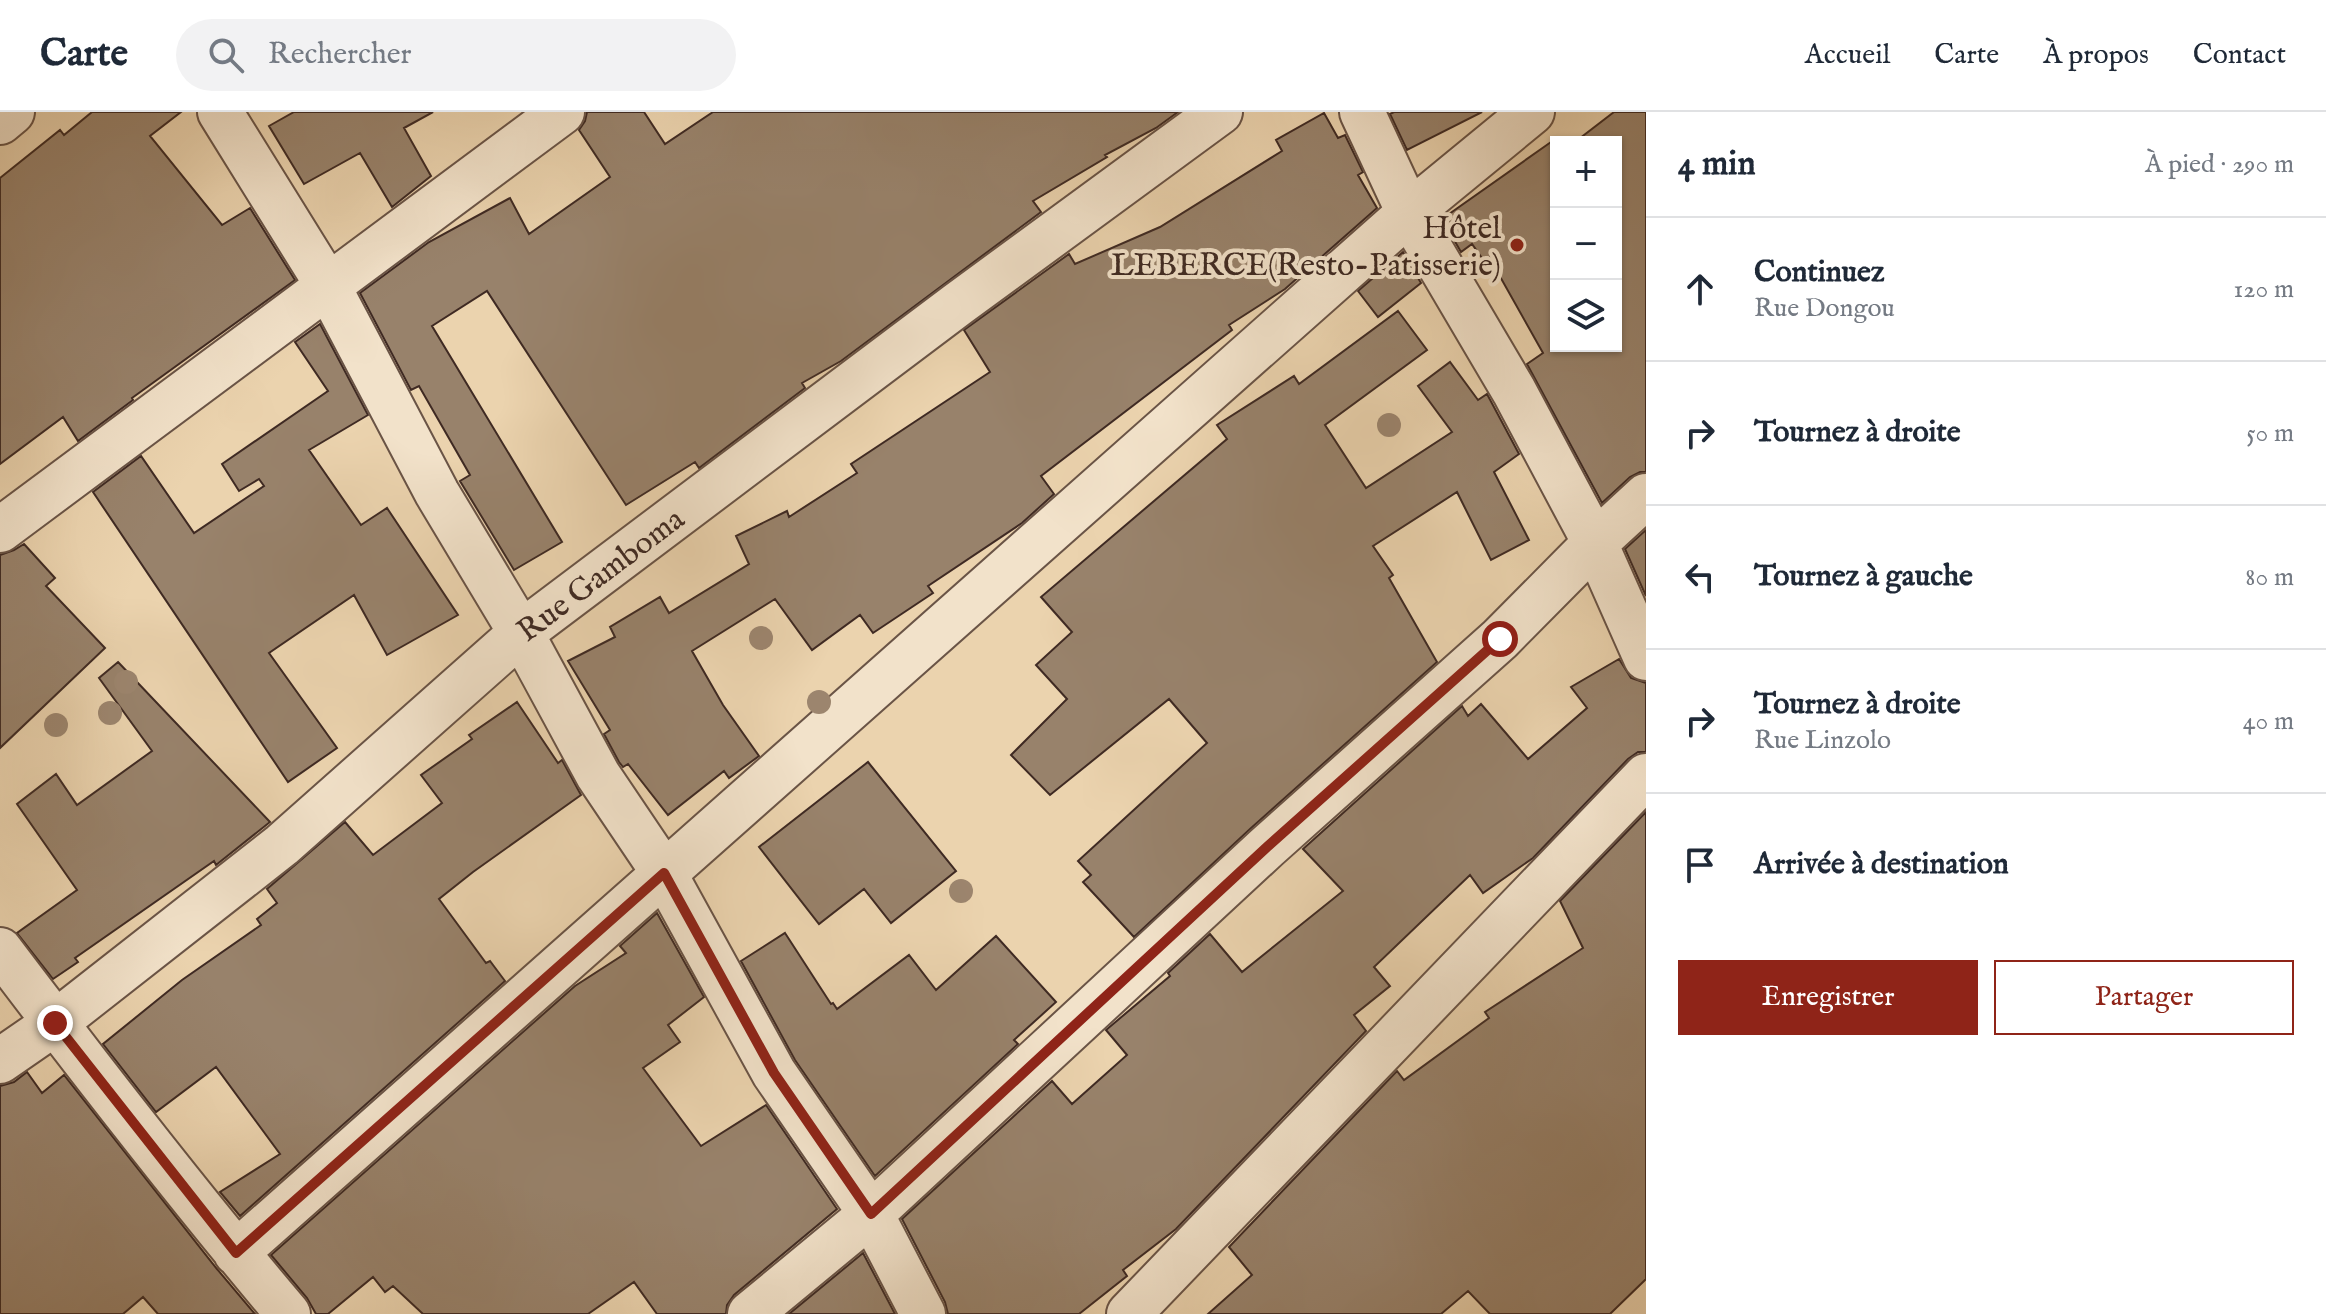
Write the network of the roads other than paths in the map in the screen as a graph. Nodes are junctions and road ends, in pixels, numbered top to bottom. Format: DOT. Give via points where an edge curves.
graph roads {
  1 [pos="12,112"];
  2 [pos="220,112"];
  3 [pos="562,112"];
  4 [pos="1220,112"];
  5 [pos="1362,112"];
  6 [pos="1532,112"];
  7 [pos="0,122"];
  8 [pos="1409,213"];
  9 [pos="328,286"];
  10 [pos="1646,496"];
  11 [pos="0,530"];
  12 [pos="1595,543"];
  13 [pos="521,633"];
  14 [pos="1646,658"];
  15 [pos="1646,776"];
  16 [pos="664,873"];
  17 [pos="0,950"];
  18 [pos="55,1023"];
  19 [pos="0,1061"];
  20 [pos="871,1214"];
  21 [pos="236,1253"];
  22 [pos="288,1314"];
  23 [pos="750,1314"];
  24 [pos="923,1314"];
  25 [pos="1129,1314"];
  1 -- 7 [label="street"];
  2 -- 9 [label="street"];
  3 -- 9 [label="street"];
  4 -- 13 [label="street, Rue Gamboma"];
  5 -- 8 [label="street"];
  6 -- 8 [label="street"];
  8 -- 12 [label="street" via="1514,391"];
  8 -- 16 [label="street"];
  9 -- 11 [label="street"];
  9 -- 13 [label="street" via="437,493"];
  10 -- 12 [label="street"];
  12 -- 14 [label="street"];
  12 -- 20 [label="street" via="1500,639"];
  13 -- 16 [label="street" via="598,775"];
  13 -- 18 [label="street, Rue Gamboma" via="282,845"];
  15 -- 25 [label="street"];
  16 -- 20 [label="street" via="774,1073"];
  16 -- 21 [label="street"];
  17 -- 18 [label="street"];
  18 -- 19 [label="street, Rue Gamboma"];
  18 -- 21 [label="street"];
  20 -- 23 [label="street"];
  20 -- 24 [label="street"];
  21 -- 22 [label="street"];
}
